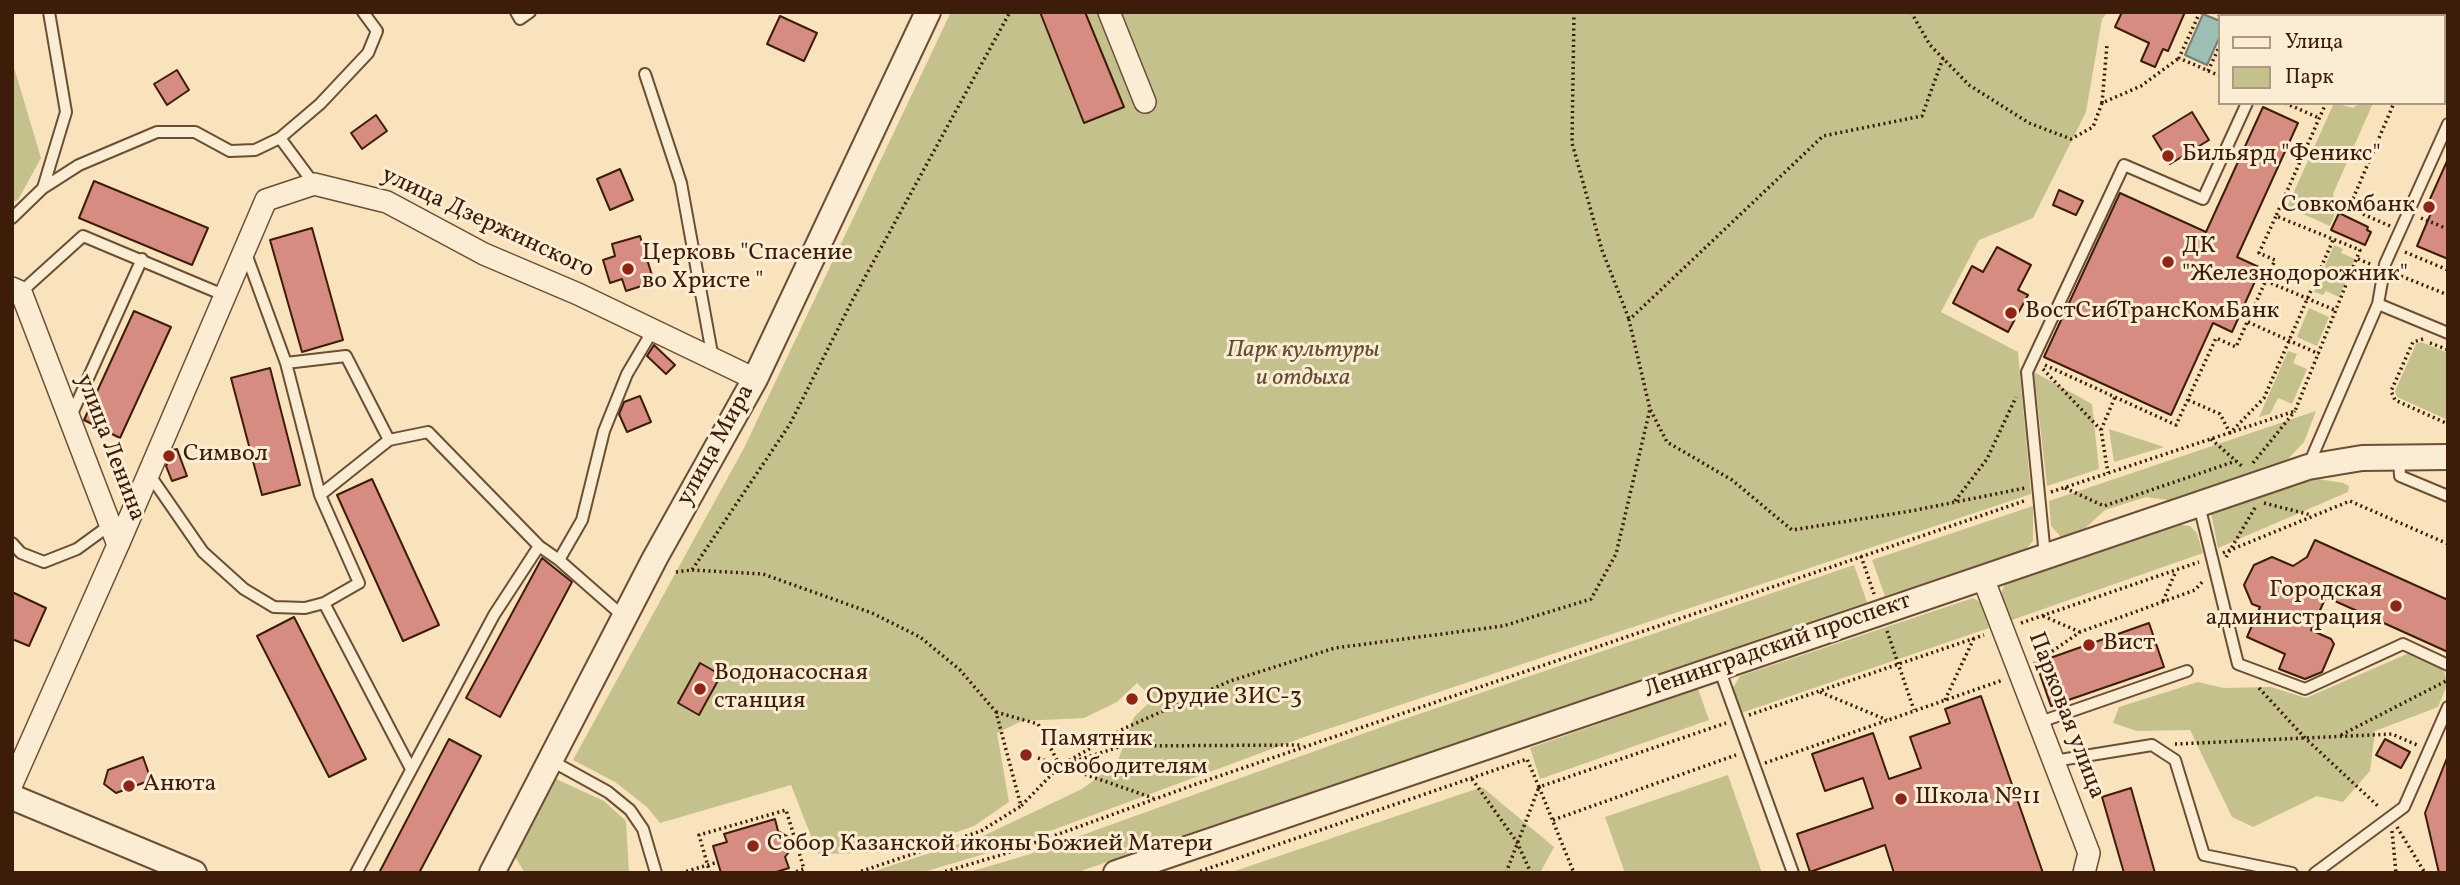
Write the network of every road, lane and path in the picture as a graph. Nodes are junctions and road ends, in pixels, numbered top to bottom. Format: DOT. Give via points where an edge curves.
graph roads {
  1 [pos="49,12"];
  2 [pos="363,12"];
  3 [pos="516,12"];
  4 [pos="530,12"];
  5 [pos="928,12"];
  6 [pos="1010,12"];
  7 [pos="1109,12"];
  8 [pos="1574,12"];
  9 [pos="1911,12"];
  10 [pos="2200,12"];
  11 [pos="2107,45"];
  12 [pos="2218,49"];
  13 [pos="1943,58"];
  14 [pos="2179,58"];
  15 [pos="2208,71"];
  16 [pos="645,74"];
  17 [pos="2218,75"];
  18 [pos="1145,102"];
  19 [pos="2102,103"];
  20 [pos="2246,105"];
  21 [pos="2290,105"];
  22 [pos="2325,105"];
  23 [pos="2393,105"];
  24 [pos="2319,118"];
  25 [pos="2448,124"];
  26 [pos="280,138"];
  27 [pos="314,184"];
  28 [pos="43,188"];
  29 [pos="2276,216"];
  30 [pos="2419,217"];
  31 [pos="12,218"];
  32 [pos="2395,229"];
  33 [pos="2448,229"];
  34 [pos="2333,239"];
  35 [pos="245,251"];
  36 [pos="2403,251"];
  37 [pos="142,259"];
  38 [pos="2358,259"];
  39 [pos="2384,269"];
  40 [pos="2448,270"];
  41 [pos="2266,281"];
  42 [pos="17,290"];
  43 [pos="2448,295"];
  44 [pos="226,296"];
  45 [pos="2307,299"];
  46 [pos="2378,304"];
  47 [pos="2337,311"];
  48 [pos="1629,320"];
  49 [pos="2247,322"];
  50 [pos="653,330"];
  51 [pos="2448,333"];
  52 [pos="2289,341"];
  53 [pos="2448,350"];
  54 [pos="2319,354"];
  55 [pos="713,359"];
  56 [pos="2034,360"];
  57 [pos="286,363"];
  58 [pos="2027,372"];
  59 [pos="755,379"];
  60 [pos="2115,397"];
  61 [pos="2188,400"];
  62 [pos="1650,409"];
  63 [pos="2295,411"];
  64 [pos="69,419"];
  65 [pos="2448,424"];
  66 [pos="2101,430"];
  67 [pos="2230,433"];
  68 [pos="2211,439"];
  69 [pos="389,440"];
  70 [pos="2399,457"];
  71 [pos="2448,457"];
  72 [pos="2236,461"];
  73 [pos="2308,467"];
  74 [pos="2108,473"];
  75 [pos="149,474"];
  76 [pos="2030,487"];
  77 [pos="2065,488"];
  78 [pos="320,495"];
  79 [pos="2040,496"];
  80 [pos="2448,496"];
  81 [pos="1954,503"];
  82 [pos="2199,505"];
  83 [pos="2313,516"];
  84 [pos="110,525"];
  85 [pos="12,543"];
  86 [pos="2448,544"];
  87 [pos="118,545"];
  88 [pos="539,546"];
  89 [pos="2234,548"];
  90 [pos="2045,556"];
  91 [pos="2211,557"];
  92 [pos="558,559"];
  93 [pos="2214,569"];
  94 [pos="692,570"];
  95 [pos="2176,571"];
  96 [pos="676,572"];
  97 [pos="1983,578"];
  98 [pos="2163,601"];
  99 [pos="324,603"];
  100 [pos="2042,616"];
  101 [pos="624,617"];
  102 [pos="2004,629"];
  103 [pos="2080,632"];
  104 [pos="1974,638"];
  105 [pos="1899,664"];
  106 [pos="2238,664"];
  107 [pos="2448,665"];
  108 [pos="1719,667"];
  109 [pos="2187,671"];
  110 [pos="2021,673"];
  111 [pos="2448,680"];
  112 [pos="1818,692"];
  113 [pos="1945,700"];
  114 [pos="2448,707"];
  115 [pos="1914,710"];
  116 [pos="996,712"];
  117 [pos="1738,719"];
  118 [pos="1887,720"];
  119 [pos="2039,722"];
  120 [pos="2340,736"];
  121 [pos="2305,738"];
  122 [pos="1308,745"];
  123 [pos="2152,745"];
  124 [pos="1749,750"];
  125 [pos="2429,750"];
  126 [pos="1038,758"];
  127 [pos="550,760"];
  128 [pos="2054,761"];
  129 [pos="1060,766"];
  130 [pos="1755,766"];
  131 [pos="411,769"];
  132 [pos="1472,779"];
  133 [pos="12,784"];
  134 [pos="1539,788"];
  135 [pos="12,797"];
  136 [pos="1155,799"];
  137 [pos="1021,806"];
  138 [pos="2391,818"];
  139 [pos="1553,820"];
  140 [pos="1517,842"];
  141 [pos="718,862"];
  142 [pos="707,865"];
  143 [pos="194,873"];
  144 [pos="356,873"];
  145 [pos="492,873"];
  146 [pos="656,873"];
  147 [pos="681,873"];
  148 [pos="709,873"];
  149 [pos="792,873"];
  150 [pos="856,873"];
  151 [pos="940,873"];
  152 [pos="1116,873"];
  153 [pos="1195,873"];
  154 [pos="1506,873"];
  155 [pos="1531,873"];
  156 [pos="1574,873"];
  157 [pos="1793,873"];
  158 [pos="2084,873"];
  159 [pos="2292,873"];
  160 [pos="2315,873"];
  161 [pos="2396,873"];
  162 [pos="2425,873"];
  1 -- 28 [label="lane" via="66,112"];
  2 -- 26 [label="lane" via="377,31 368,53"];
  3 -- 4 [label="lane" via="520,19"];
  5 -- 59 [label="street, улица Мира"];
  6 -- 94 [label="path" via="790,424"];
  7 -- 18 [label="street"];
  8 -- 48 [label="path" via="1572,143 1602,250"];
  9 -- 13 [label="path"];
  10 -- 14 [label="path"];
  11 -- 19 [label="path"];
  12 -- 15 [label="path"];
  13 -- 19 [label="path" via="1969,85 2029,124 2071,139 2093,127"];
  13 -- 48 [label="path" via="1922,116 1823,136"];
  14 -- 15 [label="path"];
  14 -- 19 [label="path" via="2141,86"];
  15 -- 17 [label="path"];
  16 -- 55 [label="lane" via="681,183"];
  20 -- 56 [label="lane" via="2203,199 2124,165"];
  21 -- 24 [label="path"];
  22 -- 24 [label="path"];
  23 -- 32 [label="path" via="2349,208"];
  24 -- 29 [label="path"];
  25 -- 39 [label="lane"];
  26 -- 27 [label="lane"];
  26 -- 28 [label="lane" via="255,150 230,151 195,132 156,132 79,165"];
  27 -- 35 [label="street" via="266,200"];
  27 -- 50 [label="street, улица Дзержинского" via="387,202 484,254"];
  28 -- 31 [label="lane"];
  29 -- 34 [label="path"];
  29 -- 41 [label="path" via="2259,253 2276,260"];
  30 -- 33 [label="path"];
  34 -- 38 [label="path" via="2360,250"];
  34 -- 45 [label="path"];
  35 -- 44 [label="street"];
  35 -- 57 [label="lane"];
  36 -- 40 [label="path"];
  37 -- 42 [label="lane" via="83,236"];
  37 -- 44 [label="lane"];
  37 -- 64 [label="lane"];
  38 -- 39 [label="path"];
  38 -- 47 [label="path"];
  39 -- 43 [label="path"];
  39 -- 46 [label="lane"];
  41 -- 45 [label="path"];
  41 -- 49 [label="path"];
  42 -- 64 [label="street, улица Ленина"];
  44 -- 75 [label="street"];
  45 -- 47 [label="path"];
  45 -- 52 [label="path"];
  46 -- 51 [label="lane"];
  46 -- 73 [label="lane"];
  47 -- 54 [label="path"];
  48 -- 62 [label="path"];
  49 -- 52 [label="path"];
  49 -- 61 [label="path" via="2236,347 2216,338"];
  50 -- 55 [label="street, улица Дзержинского"];
  50 -- 92 [label="lane" via="627,374 604,430 582,520"];
  52 -- 54 [label="path"];
  52 -- 67 [label="path" via="2264,398"];
  53 -- 65 [label="path" via="2421,339 2413,342 2391,391 2395,400"];
  54 -- 63 [label="path"];
  55 -- 59 [label="street, улица Дзержинского"];
  56 -- 58 [label="lane"];
  56 -- 60 [label="path"];
  56 -- 66 [label="path"];
  57 -- 69 [label="lane" via="346,356"];
  57 -- 78 [label="lane"];
  58 -- 79 [label="lane"];
  58 -- 81 [label="path" via="1987,458"];
  59 -- 101 [label="street, улица Мира"];
  60 -- 61 [label="path" via="2176,425"];
  60 -- 66 [label="path"];
  61 -- 67 [label="path" via="2220,414"];
  62 -- 81 [label="path" via="1667,442 1732,480 1793,530"];
  62 -- 129 [label="path" via="1616,554 1591,599 1503,626 1322,652 1230,681 1123,729"];
  63 -- 67 [label="path"];
  63 -- 72 [label="path" via="2247,471"];
  64 -- 84 [label="street, улица Ленина"];
  66 -- 74 [label="path"];
  67 -- 68 [label="path"];
  68 -- 72 [label="path"];
  68 -- 74 [label="path"];
  69 -- 78 [label="lane"];
  69 -- 88 [label="lane" via="428,432"];
  70 -- 71 [label="street, Ленинградский проспект"];
  70 -- 73 [label="street, Ленинградский проспект" via="2347,459"];
  70 -- 80 [label="lane" via="2400,476"];
  72 -- 77 [label="path" via="2104,506"];
  73 -- 82 [label="street, Ленинградский проспект"];
  74 -- 77 [label="path"];
  75 -- 87 [label="street"];
  75 -- 99 [label="lane" via="203,552 244,589 274,607"];
  76 -- 81 [label="path"];
  77 -- 79 [label="path"];
  78 -- 99 [label="lane" via="359,583"];
  79 -- 90 [label="lane"];
  79 -- 122 [label="path"];
  82 -- 90 [label="street, Ленинградский проспект"];
  82 -- 91 [label="lane"];
  83 -- 86 [label="path" via="2350,501"];
  83 -- 89 [label="path"];
  83 -- 89 [label="path" via="2259,502"];
  84 -- 85 [label="lane" via="77,549 44,562 21,553"];
  84 -- 87 [label="street, улица Ленина"];
  87 -- 133 [label="street, улица Ленина"];
  88 -- 92 [label="lane"];
  88 -- 131 [label="lane" via="494,615"];
  89 -- 91 [label="path"];
  89 -- 93 [label="path"];
  90 -- 97 [label="street, Ленинградский проспект"];
  91 -- 93 [label="lane"];
  91 -- 95 [label="path"];
  92 -- 101 [label="lane"];
  93 -- 98 [label="path" via="2195,590"];
  93 -- 106 [label="lane"];
  94 -- 96 [label="path"];
  94 -- 116 [label="path" via="763,574 872,613 920,637 960,670"];
  95 -- 98 [label="path"];
  95 -- 100 [label="path"];
  97 -- 102 [label="street, Парковая улица"];
  97 -- 108 [label="street, Ленинградский проспект"];
  98 -- 103 [label="path"];
  99 -- 131 [label="lane"];
  100 -- 102 [label="path"];
  100 -- 103 [label="path"];
  101 -- 127 [label="street, улица Мира"];
  102 -- 104 [label="path"];
  102 -- 110 [label="street, Парковая улица"];
  103 -- 110 [label="path"];
  104 -- 105 [label="path"];
  104 -- 113 [label="path"];
  105 -- 112 [label="path"];
  105 -- 115 [label="path"];
  106 -- 107 [label="lane" via="2305,689 2403,644"];
  106 -- 121 [label="path"];
  108 -- 117 [label="lane"];
  108 -- 152 [label="street, Ленинградский проспект"];
  109 -- 119 [label="lane"];
  110 -- 113 [label="path"];
  110 -- 119 [label="street, Парковая улица"];
  111 -- 120 [label="path"];
  112 -- 117 [label="path"];
  112 -- 118 [label="path"];
  113 -- 115 [label="path"];
  114 -- 125 [label="lane"];
  115 -- 118 [label="path"];
  116 -- 129 [label="path" via="1038,724"];
  116 -- 137 [label="path"];
  117 -- 124 [label="lane"];
  117 -- 134 [label="path"];
  118 -- 130 [label="path"];
  119 -- 128 [label="street, Парковая улица"];
  120 -- 121 [label="path"];
  120 -- 125 [label="path" via="2392,734"];
  121 -- 123 [label="path"];
  121 -- 138 [label="path"];
  122 -- 129 [label="path" via="1122,746"];
  122 -- 136 [label="path"];
  123 -- 128 [label="lane"];
  123 -- 159 [label="lane" via="2175,760 2204,855"];
  124 -- 130 [label="lane"];
  124 -- 139 [label="path"];
  125 -- 138 [label="lane" via="2404,807"];
  126 -- 129 [label="path"];
  127 -- 145 [label="street, улица Мира"];
  127 -- 146 [label="lane" via="608,792 630,810 643,829"];
  128 -- 158 [label="street, Парковая улица" via="2089,853"];
  129 -- 136 [label="path"];
  129 -- 137 [label="path"];
  130 -- 157 [label="lane"];
  131 -- 144 [label="lane"];
  132 -- 134 [label="path" via="1527,760"];
  132 -- 140 [label="path"];
  132 -- 153 [label="path"];
  134 -- 139 [label="path"];
  134 -- 140 [label="path"];
  135 -- 143 [label="street"];
  136 -- 151 [label="path"];
  137 -- 150 [label="path" via="981,831"];
  138 -- 160 [label="lane"];
  138 -- 161 [label="path"];
  138 -- 162 [label="path"];
  139 -- 156 [label="path"];
  140 -- 154 [label="path"];
  140 -- 155 [label="path"];
  141 -- 142 [label="path"];
  142 -- 147 [label="path"];
  142 -- 148 [label="path"];
  142 -- 149 [label="path" via="699,835 786,810 804,869"];
}
